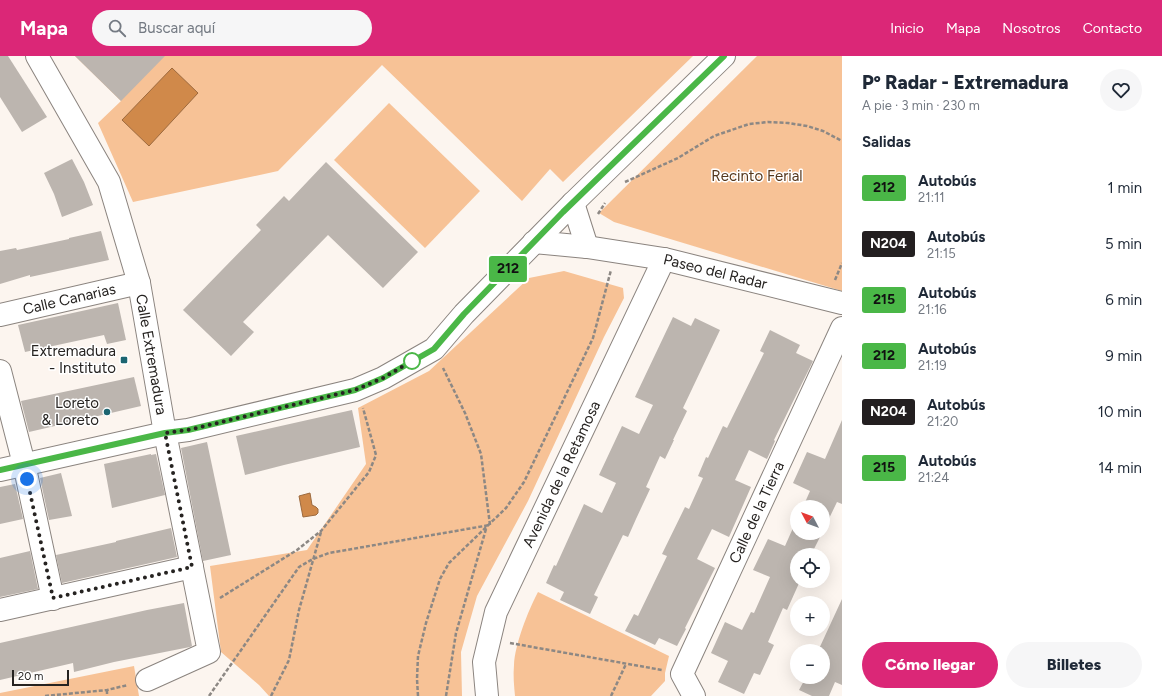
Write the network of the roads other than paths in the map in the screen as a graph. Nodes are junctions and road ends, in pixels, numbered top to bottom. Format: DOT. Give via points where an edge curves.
graph roads {
  1 [pos="37,56"];
  2 [pos="724,56"];
  3 [pos="573,203"];
  4 [pos="534,242"];
  5 [pos="587,246"];
  6 [pos="664,259"];
  7 [pos="139,283"];
  8 [pos="842,304"];
  9 [pos="0,314"];
  10 [pos="842,328"];
  11 [pos="0,371"];
  12 [pos="165,433"];
  13 [pos="24,464"];
  14 [pos="0,470"];
  15 [pos="192,567"];
  16 [pos="53,598"];
  17 [pos="0,610"];
  18 [pos="147,680"];
  19 [pos="487,696"];
  20 [pos="694,696"];
  1 -- 7 [label="street, Calle Extremadura" via="110,182"];
  2 -- 3 [label="street"];
  3 -- 4 [label="street"];
  3 -- 5 [label="street"];
  4 -- 5 [label="street, Paseo del Radar"];
  4 -- 12 [label="street" via="434,349 383,378 355,390"];
  5 -- 6 [label="street, Paseo del Radar"];
  6 -- 8 [label="street, Paseo del Radar"];
  6 -- 19 [label="street, Avenida de la Retamosa" via="496,612 484,662"];
  7 -- 9 [label="street, Calle Canarias"];
  7 -- 12 [label="street, Calle Extremadura"];
  10 -- 20 [label="street, Calle de la Tierra" via="682,674"];
  11 -- 13 [label="street"];
  12 -- 13 [label="street"];
  12 -- 15 [label="street, Calle Extremadura"];
  13 -- 14 [label="street"];
  13 -- 16 [label="street"];
  15 -- 16 [label="street"];
  15 -- 18 [label="street, Calle Extremadura" via="210,652"];
  16 -- 17 [label="street"];
}
